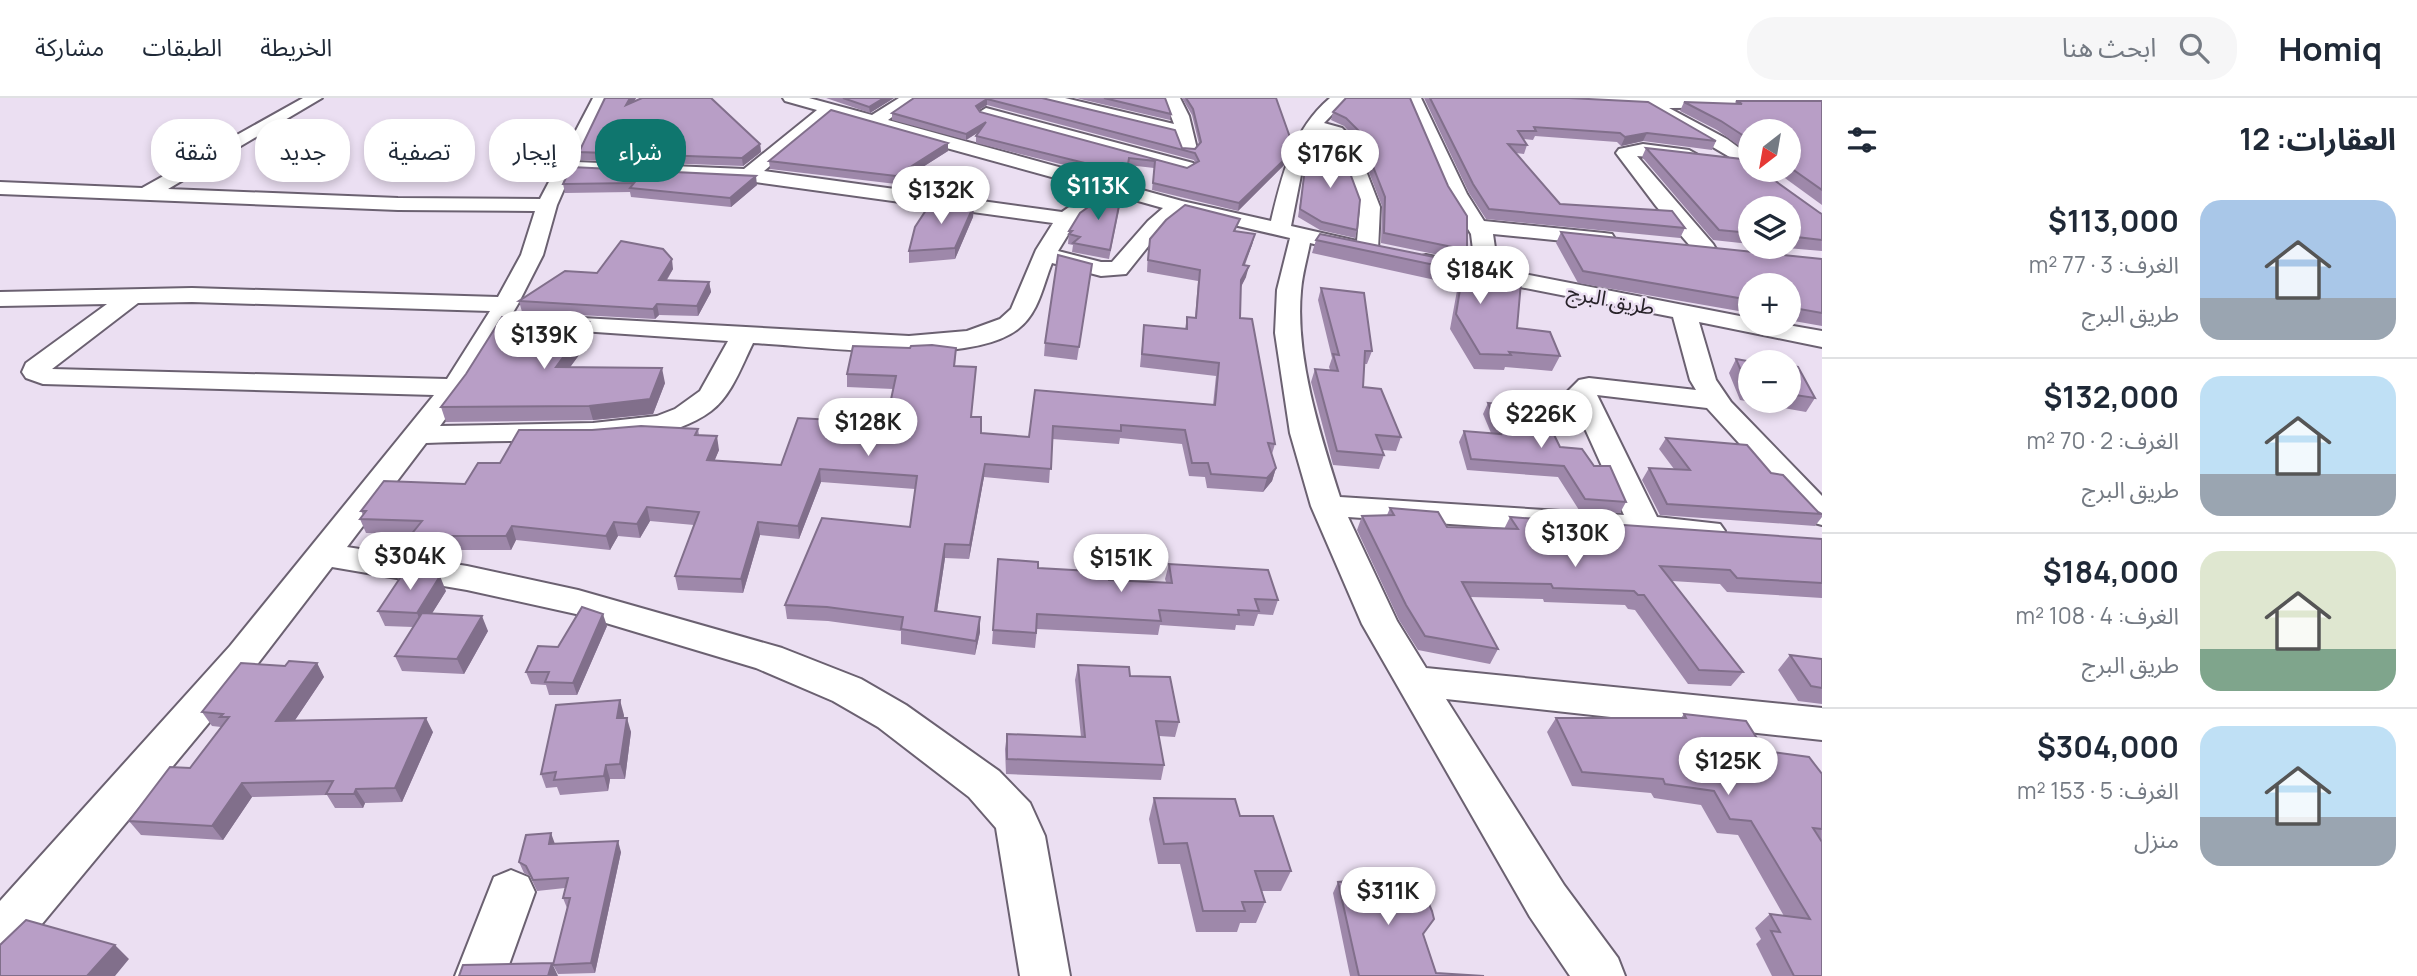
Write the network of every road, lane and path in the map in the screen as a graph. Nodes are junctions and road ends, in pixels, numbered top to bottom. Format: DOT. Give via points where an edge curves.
graph roads {
  1 [pos="314,98"];
  2 [pos="601,98"];
  3 [pos="791,98"];
  4 [pos="910,98"];
  5 [pos="1045,98"];
  6 [pos="1155,98"];
  7 [pos="1340,98"];
  8 [pos="1413,98"];
  9 [pos="1551,98"];
  10 [pos="1173,100"];
  11 [pos="1822,102"];
  12 [pos="1650,103"];
  13 [pos="991,105"];
  14 [pos="826,109"];
  15 [pos="873,122"];
  16 [pos="1314,126"];
  17 [pos="1185,132"];
  18 [pos="581,135"];
  19 [pos="938,141"];
  20 [pos="1738,155"];
  21 [pos="1738,165"];
  22 [pos="1186,166"];
  23 [pos="581,168"];
  24 [pos="748,175"];
  25 [pos="557,182"];
  26 [pos="0,188"];
  27 [pos="1110,188"];
  28 [pos="145,194"];
  29 [pos="1153,200"];
  30 [pos="547,205"];
  31 [pos="1178,206"];
  32 [pos="1066,219"];
  33 [pos="1475,226"];
  34 [pos="1290,232"];
  35 [pos="1624,241"];
  36 [pos="1678,246"];
  37 [pos="1705,249"];
  38 [pos="1367,250"];
  39 [pos="1728,251"];
  40 [pos="1045,254"];
  41 [pos="1487,275"];
  42 [pos="133,296"];
  43 [pos="0,299"];
  44 [pos="502,312"];
  45 [pos="1684,313"];
  46 [pos="744,335"];
  47 [pos="1822,339"];
  48 [pos="455,387"];
  49 [pos="1716,401"];
  50 [pos="417,435"];
  51 [pos="1328,506"];
  52 [pos="1645,526"];
  53 [pos="1817,531"];
  54 [pos="1740,534"];
  55 [pos="323,554"];
  56 [pos="1414,681"];
  57 [pos="1822,724"];
  58 [pos="511,892"];
  59 [pos="0,936"];
  60 [pos="480,976"];
  61 [pos="1045,976"];
  62 [pos="1600,976"];
  1 -- 28 [label="street"];
  2 -- 18 [label="street"];
  3 -- 14 [label="street, طريق البرج"];
  4 -- 15 [label="street"];
  5 -- 17 [label="street"];
  6 -- 10 [label="street"];
  7 -- 16 [label="street"];
  8 -- 33 [label="street"];
  9 -- 12 [label="street"];
  10 -- 17 [label="street"];
  11 -- 12 [label="street"];
  12 -- 20 [label="street"];
  13 -- 19 [label="street" via="965,128"];
  13 -- 22 [label="street"];
  14 -- 15 [label="street, طريق البرج"];
  14 -- 24 [label="street"];
  15 -- 19 [label="street, طريق البرج"];
  16 -- 34 [label="street" via="1293,169"];
  16 -- 38 [label="street" via="1336,132 1345,140 1370,206"];
  17 -- 22 [label="street"];
  19 -- 27 [label="street, طريق البرج"];
  21 -- 37 [label="street" via="1643,149 1625,153"];
  22 -- 29 [label="street" via="1178,183"];
  23 -- 24 [label="street"];
  24 -- 32 [label="street"];
  25 -- 30 [label="street"];
  26 -- 28 [label="street"];
  27 -- 29 [label="street, طريق البرج"];
  27 -- 32 [label="street"];
  28 -- 30 [label="street"];
  29 -- 31 [label="street, طريق البرج"];
  30 -- 44 [label="street" via="532,256"];
  31 -- 34 [label="street, طريق البرج"];
  31 -- 40 [label="street" via="1155,225 1118,269"];
  32 -- 40 [label="street"];
  33 -- 35 [label="street"];
  33 -- 41 [label="street" via="1485,242"];
  34 -- 38 [label="street, طريق البرج"];
  34 -- 51 [label="street" via="1288,333 1305,432"];
  36 -- 37 [label="street"];
  37 -- 39 [label="street"];
  38 -- 41 [label="street, طريق البرج"];
  40 -- 46 [label="street" via="1018,316 980,336 909,344"];
  41 -- 45 [label="street, طريق البرج"];
  42 -- 43 [label="street"];
  42 -- 44 [label="street"];
  42 -- 48 [label="street" via="34,372 78,379"];
  44 -- 46 [label="street"];
  44 -- 48 [label="street"];
  45 -- 47 [label="street, طريق البرج"];
  45 -- 49 [label="street" via="1703,380"];
  46 -- 50 [label="street" via="702,404 657,424 617,430"];
  48 -- 50 [label="street"];
  49 -- 52 [label="street" via="1605,387 1589,386 1582,391"];
  49 -- 53 [label="street"];
  50 -- 55 [label="street"];
  51 -- 52 [label="street"];
  51 -- 56 [label="street" via="1380,624"];
  52 -- 54 [label="street"];
  55 -- 59 [label="street" via="243,656"];
  55 -- 61 [label="street" via="578,602 769,658 847,690 892,716 984,784 1014,817 1022,836"];
  56 -- 57 [label="street"];
  56 -- 62 [label="street" via="1540,889"];
  58 -- 60 [label="street"];
}
